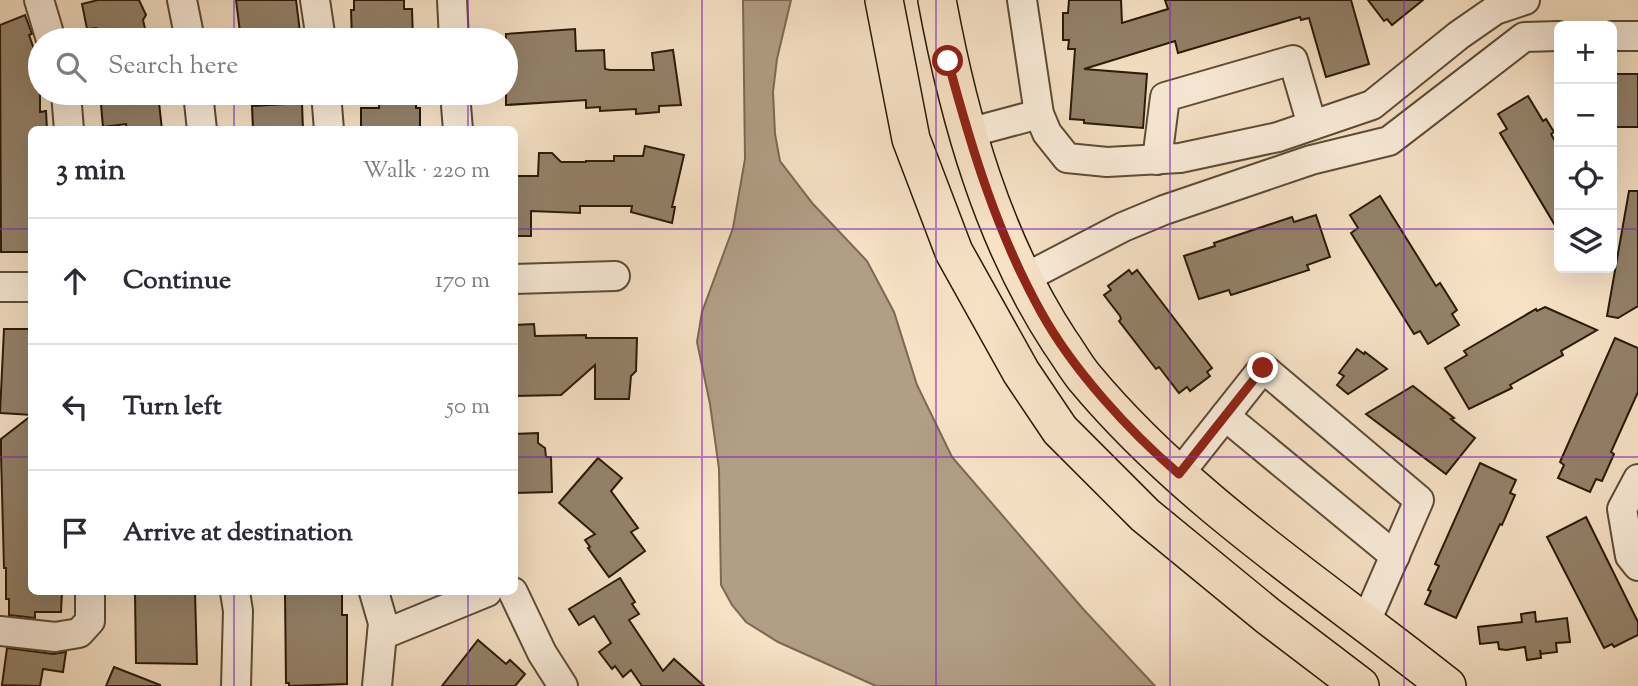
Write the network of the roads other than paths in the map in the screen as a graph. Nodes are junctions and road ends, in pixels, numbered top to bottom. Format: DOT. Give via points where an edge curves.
graph roads {
  1 [pos="39,0"];
  2 [pos="182,0"];
  3 [pos="314,0"];
  4 [pos="452,0"];
  5 [pos="884,0"];
  6 [pos="937,0"];
  7 [pos="1022,0"];
  8 [pos="1525,0"];
  9 [pos="47,28"];
  10 [pos="188,28"];
  11 [pos="319,28"];
  12 [pos="453,28"];
  13 [pos="1554,36"];
  14 [pos="1617,36"];
  15 [pos="1638,36"];
  16 [pos="1409,76"];
  17 [pos="67,105"];
  18 [pos="199,105"];
  19 [pos="327,105"];
  20 [pos="457,105"];
  21 [pos="1435,107"];
  22 [pos="1039,114"];
  23 [pos="1312,125"];
  24 [pos="69,126"];
  25 [pos="202,126"];
  26 [pos="329,126"];
  27 [pos="458,126"];
  28 [pos="968,133"];
  29 [pos="1157,160"];
  30 [pos="615,276"];
  31 [pos="518,279"];
  32 [pos="1023,279"];
  33 [pos="28,286"];
  34 [pos="0,287"];
  35 [pos="1225,416"];
  36 [pos="1179,474"];
  37 [pos="1638,479"];
  38 [pos="1395,556"];
  39 [pos="1638,566"];
  40 [pos="90,595"];
  41 [pos="235,595"];
  42 [pos="375,595"];
  43 [pos="481,595"];
  44 [pos="514,595"];
  45 [pos="1365,624"];
  46 [pos="0,631"];
  47 [pos="382,635"];
  48 [pos="236,686"];
  49 [pos="377,686"];
  50 [pos="563,686"];
  51 [pos="1360,686"];
  52 [pos="1447,686"];
  1 -- 9 [label="street"];
  2 -- 10 [label="street"];
  3 -- 11 [label="street"];
  4 -- 12 [label="street"];
  5 -- 51 [label="main road" via="911,139 954,252 1021,372 1060,430 1145,515"];
  6 -- 28 [label="main road"];
  7 -- 22 [label="street"];
  8 -- 16 [label="street" via="1495,10"];
  13 -- 21 [label="street" via="1524,37"];
  14 -- 15 [label="street"];
  16 -- 21 [label="street"];
  16 -- 23 [label="street" via="1372,105"];
  17 -- 24 [label="street"];
  18 -- 25 [label="street"];
  19 -- 26 [label="street"];
  20 -- 27 [label="street"];
  21 -- 32 [label="street" via="1389,141 1311,160 1164,210"];
  22 -- 28 [label="street"];
  22 -- 29 [label="street" via="1067,158"];
  23 -- 29 [label="street" via="1266,139"];
  23 -- 29 [label="street" via="1293,60 1165,97"];
  28 -- 32 [label="main road"];
  30 -- 31 [label="street"];
  32 -- 36 [label="main road" via="1083,376"];
  33 -- 34 [label="street"];
  35 -- 36 [label="street"];
  35 -- 38 [label="street"];
  35 -- 38 [label="street" via="1263,368 1419,500"];
  36 -- 45 [label="main road"];
  37 -- 39 [label="street" via="1622,509 1630,556"];
  38 -- 45 [label="street"];
  40 -- 46 [label="street" via="90,621 79,633 55,637"];
  41 -- 48 [label="street"];
  42 -- 47 [label="street"];
  43 -- 47 [label="street"];
  44 -- 50 [label="street"];
  45 -- 52 [label="main road"];
  47 -- 49 [label="street"];
}
